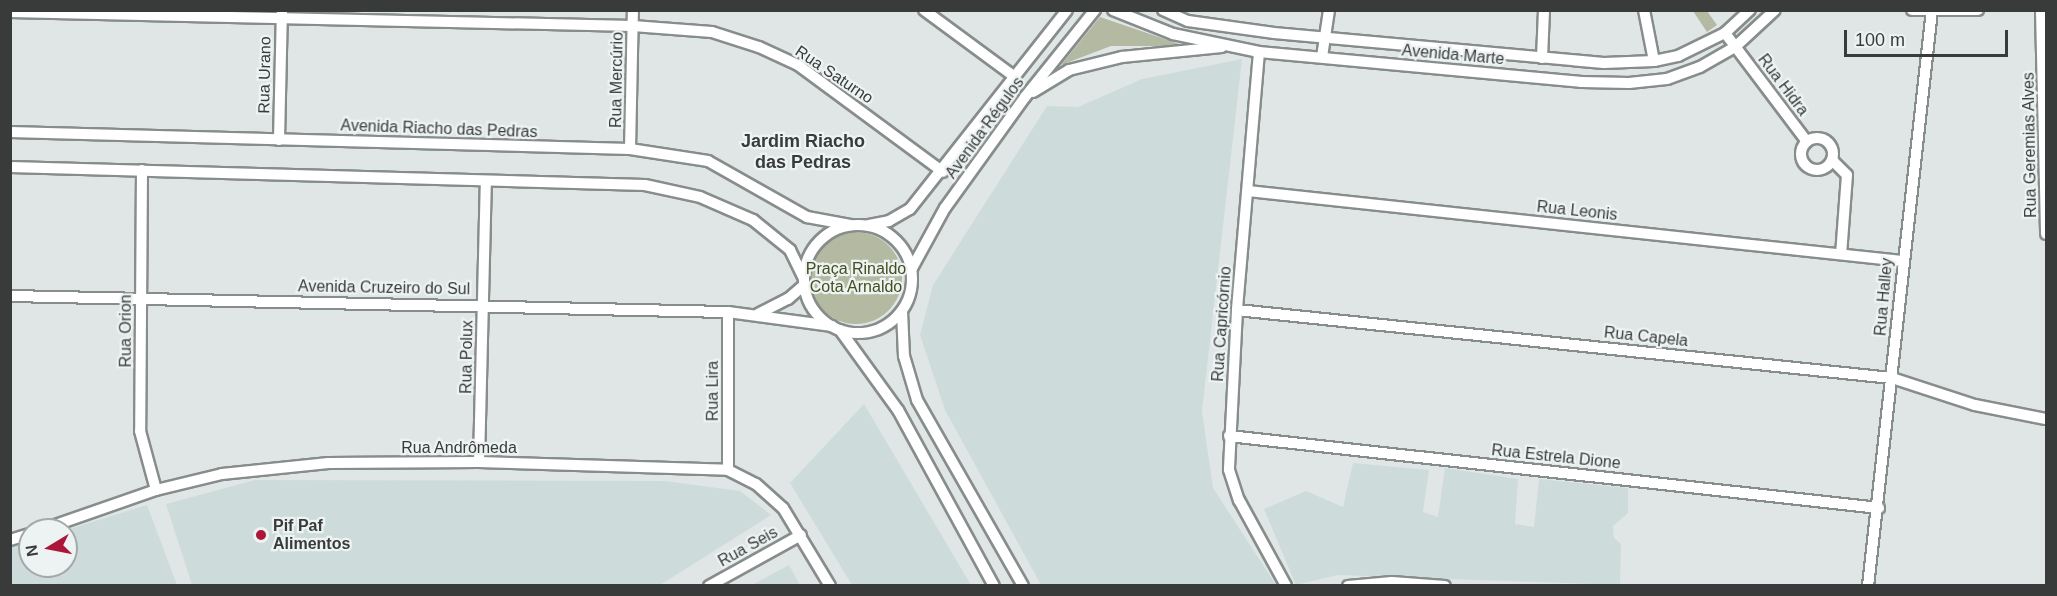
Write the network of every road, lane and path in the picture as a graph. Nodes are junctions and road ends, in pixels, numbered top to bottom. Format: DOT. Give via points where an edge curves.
graph roads {
  1 [pos="633,10"];
  2 [pos="924,10"];
  3 [pos="1067,10"];
  4 [pos="1095,10"];
  5 [pos="1113,10"];
  6 [pos="1163,10"];
  7 [pos="1329,10"];
  8 [pos="1544,10"];
  9 [pos="1644,10"];
  10 [pos="1750,10"];
  11 [pos="1775,10"];
  12 [pos="1912,10"];
  13 [pos="1978,10"];
  14 [pos="2041,10"];
  15 [pos="1932,11"];
  16 [pos="10,12"];
  17 [pos="281,15"];
  18 [pos="633,26"];
  19 [pos="1725,33"];
  20 [pos="1323,37"];
  21 [pos="1231,46"];
  22 [pos="1735,47"];
  23 [pos="1259,52"];
  24 [pos="2046,55"];
  25 [pos="1322,57"];
  26 [pos="1542,58"];
  27 [pos="1654,61"];
  28 [pos="1015,77"];
  29 [pos="1025,97"];
  30 [pos="10,132"];
  31 [pos="279,140"];
  32 [pos="1807,142"];
  33 [pos="630,149"];
  34 [pos="1832,160"];
  35 [pos="10,167"];
  36 [pos="142,170"];
  37 [pos="943,172"];
  38 [pos="2046,177"];
  39 [pos="486,181"];
  40 [pos="1248,191"];
  41 [pos="850,225"];
  42 [pos="868,225"];
  43 [pos="2046,234"];
  44 [pos="1841,254"];
  45 [pos="1902,261"];
  46 [pos="911,270"];
  47 [pos="804,282"];
  48 [pos="10,296"];
  49 [pos="141,300"];
  50 [pos="483,304"];
  51 [pos="1237,310"];
  52 [pos="902,311"];
  53 [pos="728,312"];
  54 [pos="758,314"];
  55 [pos="836,328"];
  56 [pos="1892,378"];
  57 [pos="2046,419"];
  58 [pos="1229,436"];
  59 [pos="479,462"];
  60 [pos="728,470"];
  61 [pos="156,490"];
  62 [pos="1879,508"];
  63 [pos="76,518"];
  64 [pos="801,535"];
  65 [pos="710,585"];
  66 [pos="830,585"];
  67 [pos="994,585"];
  68 [pos="1023,585"];
  69 [pos="1286,585"];
  70 [pos="1348,585"];
  71 [pos="1445,585"];
  72 [pos="1868,585"];
  1 -- 18 [label="street, Rua Mercúrio"];
  2 -- 28 [label="street"];
  3 -- 28 [label="street, Avenida Régulos"];
  4 -- 29 [label="street, Avenida Régulos"];
  5 -- 21 [label="street, Avenida Marte" via="1173,34"];
  6 -- 20 [label="street, Avenida Marte" via="1188,21"];
  7 -- 20 [label="street"];
  8 -- 26 [label="street"];
  9 -- 27 [label="street"];
  10 -- 19 [label="street, Avenida Marte"];
  11 -- 22 [label="street, Avenida Marte"];
  12 -- 15 [label="street"];
  13 -- 15 [label="street"];
  14 -- 24 [label="street, Rua Geremias Alves"];
  15 -- 45 [label="street, Rua Halley"];
  16 -- 17 [label="street, Rua Saturno"];
  17 -- 18 [label="street, Rua Saturno"];
  17 -- 31 [label="street, Rua Urano"];
  18 -- 33 [label="street, Rua Mercúrio"];
  18 -- 37 [label="street, Rua Saturno" via="712,32 759,46 798,65"];
  19 -- 22 [label="street, Rua Hidra"];
  19 -- 27 [label="street, Avenida Marte" via="1701,48"];
  20 -- 25 [label="street"];
  20 -- 26 [label="street, Avenida Marte"];
  21 -- 23 [label="street, Avenida Marte"];
  21 -- 29 [label="street" via="1122,57 1079,68"];
  22 -- 25 [label="street, Avenida Marte" via="1700,67 1667,79 1629,83"];
  22 -- 32 [label="street, Rua Hidra"];
  23 -- 25 [label="street, Avenida Marte"];
  23 -- 40 [label="street, Rua Capricórnio"];
  24 -- 38 [label="street, Rua Geremias Alves"];
  26 -- 27 [label="street, Avenida Marte"];
  28 -- 37 [label="street, Avenida Régulos"];
  29 -- 46 [label="street, Avenida Régulos" via="945,208"];
  30 -- 31 [label="street, Avenida Riacho das Pedras"];
  31 -- 33 [label="street, Avenida Riacho das Pedras"];
  32 -- 34 [label="street" via="1825,140 1833,151"];
  32 -- 34 [label="street" via="1802,151 1806,165 1820,169"];
  33 -- 41 [label="street, Avenida Riacho das Pedras" via="708,160 799,213 826,223"];
  34 -- 44 [label="street" via="1847,175"];
  35 -- 36 [label="street"];
  36 -- 39 [label="street"];
  36 -- 49 [label="street, Rua Orion"];
  37 -- 42 [label="street, Avenida Régulos" via="910,209 890,221"];
  38 -- 43 [label="street, Rua Geremias Alves"];
  39 -- 47 [label="street" via="645,185 700,197 773,234 790,250"];
  39 -- 50 [label="street, Rua Polux"];
  40 -- 44 [label="street, Rua Leonis"];
  40 -- 51 [label="street, Rua Capricórnio"];
  41 -- 42 [label="street"];
  41 -- 47 [label="street" via="822,238 812,250"];
  42 -- 46 [label="street" via="897,241"];
  44 -- 45 [label="street, Rua Leonis"];
  45 -- 56 [label="street, Rua Halley"];
  46 -- 52 [label="street" via="910,291"];
  47 -- 54 [label="street, Avenida Cruzeiro do Sul" via="788,300"];
  47 -- 55 [label="street" via="819,316"];
  48 -- 49 [label="street, Avenida Cruzeiro do Sul"];
  49 -- 50 [label="street, Avenida Cruzeiro do Sul"];
  49 -- 61 [label="street, Rua Orion" via="140,431"];
  50 -- 53 [label="street, Avenida Cruzeiro do Sul"];
  50 -- 59 [label="street, Rua Polux"];
  51 -- 56 [label="street, Rua Capela"];
  51 -- 58 [label="street, Rua Capricórnio"];
  52 -- 55 [label="street" via="874,330"];
  52 -- 68 [label="street" via="904,356 917,400"];
  53 -- 54 [label="street, Avenida Cruzeiro do Sul"];
  53 -- 60 [label="street, Rua Lira"];
  54 -- 55 [label="street, Avenida Cruzeiro do Sul"];
  55 -- 67 [label="street" via="898,410"];
  56 -- 57 [label="street, Rua Capela" via="1975,405"];
  56 -- 62 [label="street, Rua Halley"];
  58 -- 62 [label="street, Rua Estrela Dione"];
  58 -- 69 [label="street, Rua Capricórnio" via="1229,470 1239,500"];
  59 -- 60 [label="street, Rua Andrômeda"];
  59 -- 61 [label="street, Rua Andrômeda" via="316,464 222,474"];
  60 -- 64 [label="street, Rua Andrômeda" via="756,484 783,508"];
  61 -- 63 [label="street, Rua Andrômeda"];
  62 -- 72 [label="street, Rua Halley"];
  64 -- 65 [label="street, Rua Seis"];
  64 -- 66 [label="street, Rua Andrômeda"];
  70 -- 71 [label="street"];
}
